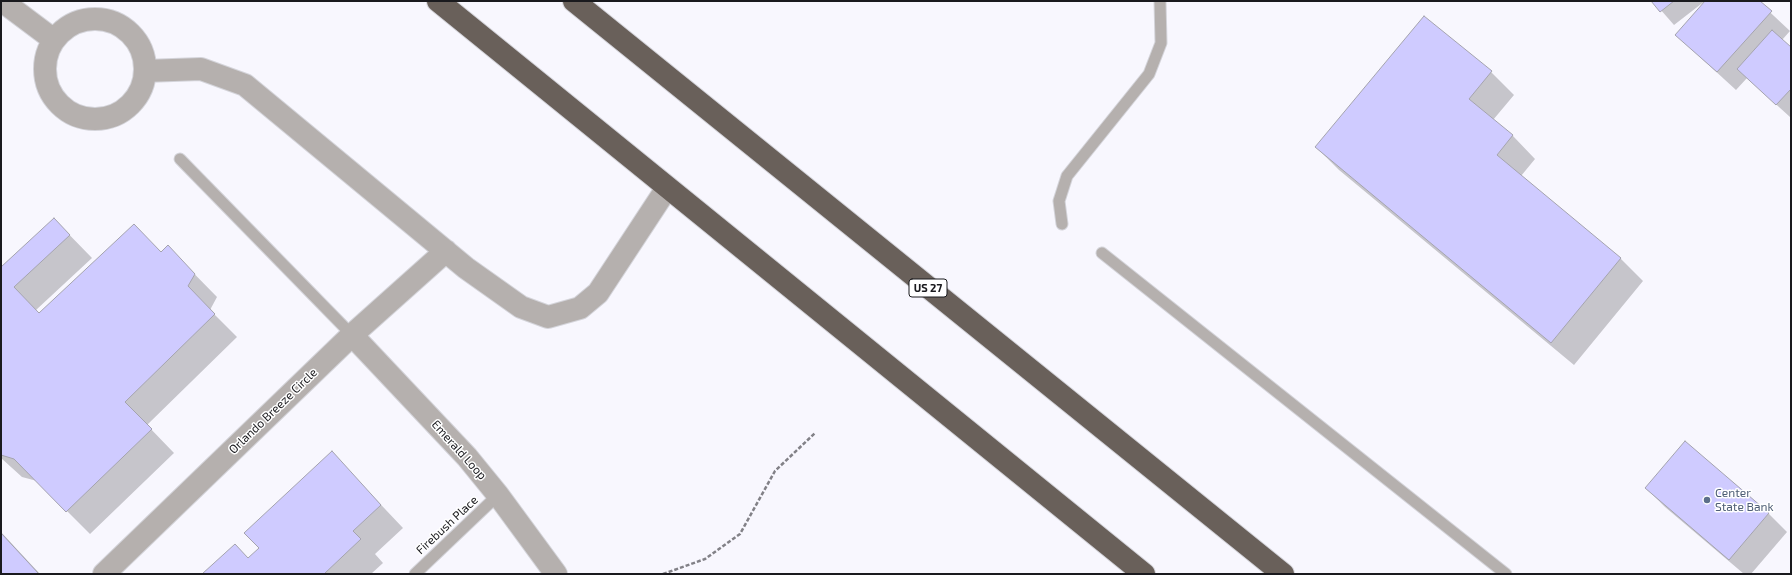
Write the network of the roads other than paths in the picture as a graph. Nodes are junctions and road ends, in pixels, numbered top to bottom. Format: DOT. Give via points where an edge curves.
graph roads {
  1 [pos="2,1"];
  2 [pos="438,1"];
  3 [pos="574,1"];
  4 [pos="1160,1"];
  5 [pos="54,40"];
  6 [pos="145,71"];
  7 [pos="180,159"];
  8 [pos="667,188"];
  9 [pos="1062,224"];
  10 [pos="446,251"];
  11 [pos="1102,253"];
  12 [pos="352,335"];
  13 [pos="498,495"];
  14 [pos="104,574"];
  15 [pos="415,574"];
  16 [pos="556,574"];
  17 [pos="1144,574"];
  18 [pos="1283,574"];
  19 [pos="1506,574"];
  1 -- 5 [label="street"];
  2 -- 8 [label="highway"];
  3 -- 18 [label="highway, US 27"];
  4 -- 9 [label="lane" via="1161,44 1149,74 1067,176 1059,200"];
  5 -- 6 [label="street" via="65,28 79,21 111,21 126,29 136,40 143,56"];
  5 -- 6 [label="street" via="46,55 44,72 48,89 57,103 70,114 86,119 103,119 120,113 133,102 142,88"];
  6 -- 10 [label="street" via="201,68 245,85"];
  7 -- 12 [label="lane"];
  8 -- 10 [label="street" via="598,294 580,308 548,317 521,307"];
  8 -- 17 [label="highway"];
  10 -- 12 [label="street, Orlando Breeze Circle"];
  11 -- 19 [label="lane"];
  12 -- 13 [label="street, Emerald Loop" via="467,457"];
  12 -- 14 [label="street, Orlando Breeze Circle"];
  13 -- 15 [label="lane, Firebush Place"];
  13 -- 16 [label="street, Emerald Loop"];
}
